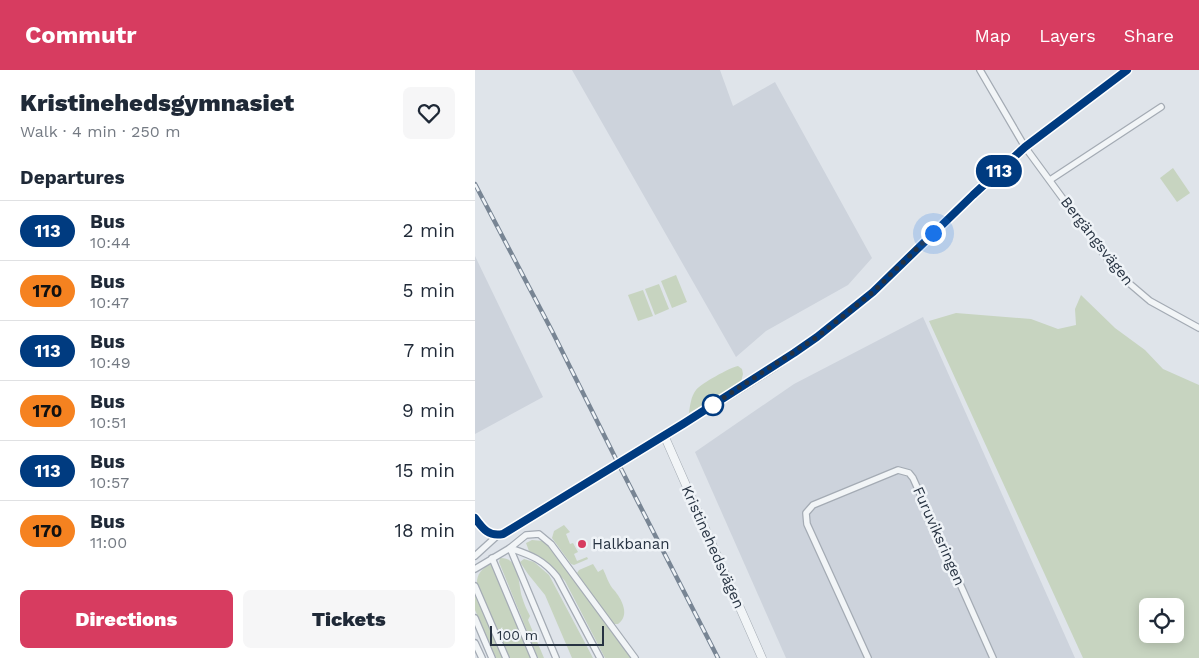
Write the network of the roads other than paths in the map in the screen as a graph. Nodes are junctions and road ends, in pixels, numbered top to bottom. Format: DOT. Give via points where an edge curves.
graph roads {
  1 [pos="980,70"];
  2 [pos="1127,70"];
  3 [pos="1161,107"];
  4 [pos="1025,147"];
  5 [pos="1050,180"];
  6 [pos="1199,328"];
  7 [pos="664,435"];
  8 [pos="475,518"];
  9 [pos="498,535"];
  10 [pos="510,548"];
  11 [pos="475,556"];
  12 [pos="492,558"];
  13 [pos="475,569"];
  14 [pos="475,586"];
  15 [pos="475,618"];
  16 [pos="475,644"];
  17 [pos="481,658"];
  18 [pos="492,658"];
  19 [pos="506,658"];
  20 [pos="534,658"];
  21 [pos="556,658"];
  22 [pos="600,658"];
  23 [pos="635,658"];
  24 [pos="762,658"];
  25 [pos="867,658"];
  26 [pos="993,658"];
  1 -- 4 [label="street, Bergängsvägen"];
  2 -- 4 [label="street"];
  3 -- 5 [label="street, Bergängsvägen"];
  4 -- 5 [label="street, Bergängsvägen"];
  4 -- 7 [label="street" via="873,292 817,337"];
  5 -- 6 [label="street, Bergängsvägen" via="1125,280 1163,309"];
  7 -- 9 [label="street"];
  7 -- 24 [label="street, Kristinehedsvägen"];
  8 -- 9 [label="street" via="484,531"];
  9 -- 11 [label="street"];
  10 -- 12 [label="street"];
  10 -- 21 [label="street"];
  10 -- 22 [label="street" via="545,562 551,569"];
  10 -- 23 [label="street" via="526,535 545,537"];
  12 -- 13 [label="street"];
  12 -- 20 [label="street"];
  14 -- 19 [label="street"];
  15 -- 18 [label="street"];
  16 -- 17 [label="street"];
  25 -- 26 [label="street, Furuviksringen" via="807,524 806,513 813,505 898,470 913,478"];
}
